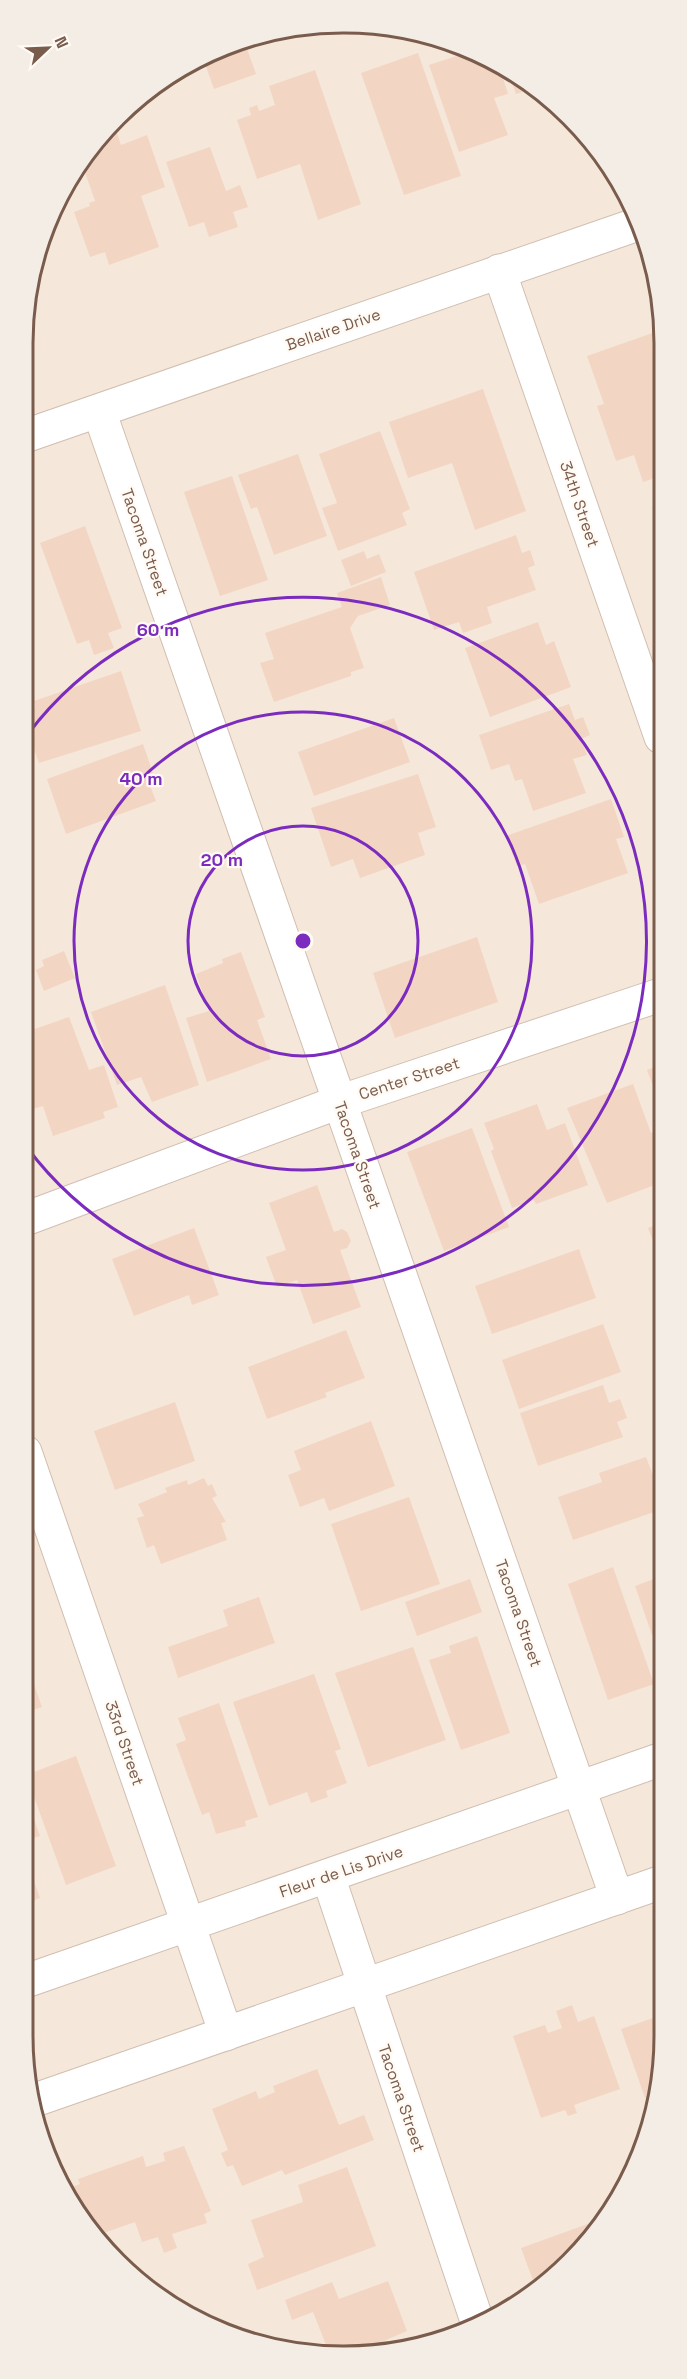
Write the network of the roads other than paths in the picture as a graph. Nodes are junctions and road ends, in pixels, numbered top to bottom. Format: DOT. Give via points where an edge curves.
graph roads {
  1 [pos="631,226"];
  2 [pos="499,271"];
  3 [pos="99,411"];
  4 [pos="33,433"];
  5 [pos="654,717"];
  6 [pos="654,997"];
  7 [pos="339,1102"];
  8 [pos="33,1216"];
  9 [pos="33,1475"];
  10 [pos="654,1762"];
  11 [pos="580,1788"];
  12 [pos="328,1876"];
  13 [pos="654,1885"];
  14 [pos="617,1898"];
  15 [pos="188,1924"];
  16 [pos="33,1978"];
  17 [pos="363,1986"];
  18 [pos="226,2034"];
  19 [pos="40,2098"];
  20 [pos="475,2316"];
  1 -- 2 [label="street, Bellaire Drive"];
  2 -- 3 [label="street, Bellaire Drive"];
  2 -- 5 [label="street, 34th Street"];
  3 -- 4 [label="street, Bellaire Drive"];
  3 -- 7 [label="street, Tacoma Street"];
  6 -- 7 [label="street, Center Street"];
  7 -- 8 [label="street, Center Street"];
  7 -- 11 [label="street, Tacoma Street"];
  9 -- 15 [label="street, 33rd Street"];
  10 -- 11 [label="street, Fleur de Lis Drive"];
  11 -- 12 [label="street, Fleur de Lis Drive"];
  11 -- 14 [label="street, Tacoma Street"];
  12 -- 15 [label="street, Fleur de Lis Drive"];
  12 -- 17 [label="street, Tacoma Street"];
  13 -- 14 [label="street"];
  14 -- 17 [label="street"];
  15 -- 16 [label="street, Fleur de Lis Drive"];
  15 -- 18 [label="street, 33rd Street"];
  17 -- 18 [label="street"];
  17 -- 20 [label="street, Tacoma Street"];
  18 -- 19 [label="street"];
}
